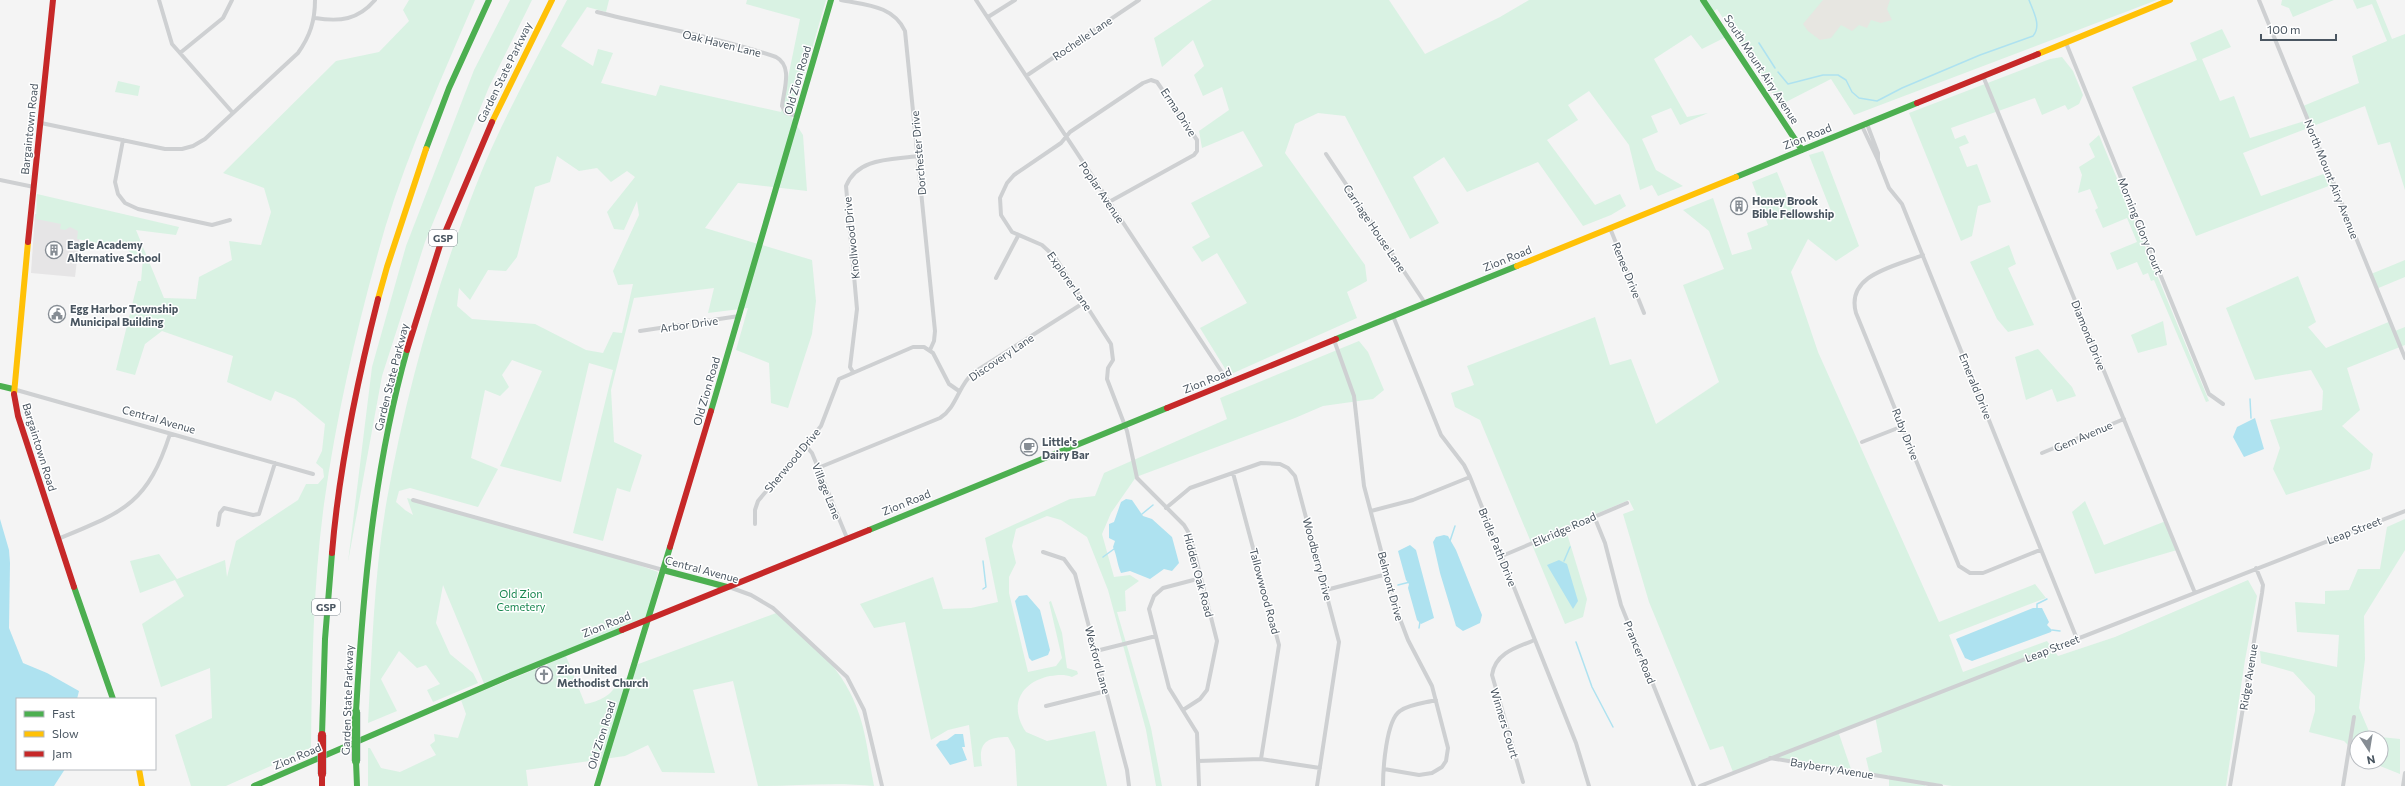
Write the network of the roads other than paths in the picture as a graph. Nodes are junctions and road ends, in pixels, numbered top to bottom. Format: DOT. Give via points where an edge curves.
graph roads {
  1 [pos="53,0"];
  2 [pos="159,0"];
  3 [pos="232,0"];
  4 [pos="315,0"];
  5 [pos="375,0"];
  6 [pos="489,0"];
  7 [pos="552,0"];
  8 [pos="831,0"];
  9 [pos="841,0"];
  10 [pos="976,0"];
  11 [pos="1015,0"];
  12 [pos="1139,0"];
  13 [pos="1703,0"];
  14 [pos="2170,0"];
  15 [pos="2259,0"];
  16 [pos="597,12"];
  17 [pos="988,17"];
  18 [pos="315,18"];
  19 [pos="2066,43"];
  20 [pos="180,53"];
  21 [pos="1026,76"];
  22 [pos="1984,76"];
  23 [pos="233,113"];
  24 [pos="798,116"];
  25 [pos="40,123"];
  26 [pos="1864,125"];
  27 [pos="1066,137"];
  28 [pos="122,140"];
  29 [pos="1802,150"];
  30 [pos="1326,154"];
  31 [pos="918,156"];
  32 [pos="0,180"];
  33 [pos="34,187"];
  34 [pos="1109,202"];
  35 [pos="230,220"];
  36 [pos="1610,228"];
  37 [pos="1018,236"];
  38 [pos="1923,255"];
  39 [pos="996,278"];
  40 [pos="1085,302"];
  41 [pos="1425,303"];
  42 [pos="1644,313"];
  43 [pos="739,316"];
  44 [pos="1393,316"];
  45 [pos="640,331"];
  46 [pos="1334,340"];
  47 [pos="930,350"];
  48 [pos="2405,358"];
  49 [pos="853,372"];
  50 [pos="1229,383"];
  51 [pos="0,386"];
  52 [pos="13,390"];
  53 [pos="960,391"];
  54 [pos="2223,404"];
  55 [pos="2124,419"];
  56 [pos="1125,425"];
  57 [pos="1902,426"];
  58 [pos="170,434"];
  59 [pos="1862,442"];
  60 [pos="805,445"];
  61 [pos="2042,453"];
  62 [pos="275,463"];
  63 [pos="818,468"];
  64 [pos="1233,473"];
  65 [pos="313,474"];
  66 [pos="1470,477"];
  67 [pos="413,500"];
  68 [pos="1627,503"];
  69 [pos="1166,508"];
  70 [pos="1371,511"];
  71 [pos="2405,511"];
  72 [pos="1594,516"];
  73 [pos="755,524"];
  74 [pos="218,526"];
  75 [pos="847,538"];
  76 [pos="58,539"];
  77 [pos="2040,550"];
  78 [pos="1043,552"];
  79 [pos="1502,556"];
  80 [pos="2256,568"];
  81 [pos="663,570"];
  82 [pos="1387,574"];
  83 [pos="1201,578"];
  84 [pos="727,587"];
  85 [pos="1326,590"];
  86 [pos="2195,593"];
  87 [pos="647,619"];
  88 [pos="1156,636"];
  89 [pos="2077,639"];
  90 [pos="1535,640"];
  91 [pos="1096,652"];
  92 [pos="1106,691"];
  93 [pos="113,698"];
  94 [pos="1436,700"];
  95 [pos="1046,706"];
  96 [pos="1183,710"];
  97 [pos="2354,717"];
  98 [pos="1770,758"];
  99 [pos="1261,759"];
  100 [pos="1198,761"];
  101 [pos="1320,768"];
  102 [pos="1384,769"];
  103 [pos="139,770"];
  104 [pos="2405,773"];
  105 [pos="1523,782"];
  106 [pos="142,786"];
  107 [pos="254,786"];
  108 [pos="322,786"];
  109 [pos="357,786"];
  110 [pos="596,786"];
  111 [pos="882,786"];
  112 [pos="1129,786"];
  113 [pos="1198,786"];
  114 [pos="1317,786"];
  115 [pos="1383,786"];
  116 [pos="1589,786"];
  117 [pos="1694,786"];
  118 [pos="1700,786"];
  119 [pos="1941,786"];
  120 [pos="2230,786"];
  121 [pos="2343,786"];
  122 [pos="2403,786"];
  1 -- 25 [label="main road, Bargaintown Road"];
  2 -- 20 [label="street" via="168,34"];
  3 -- 20 [label="street" via="223,18"];
  4 -- 18 [label="street"];
  5 -- 18 [label="street" via="361,14 342,21"];
  6 -- 108 [label="main road, Garden State Parkway / GSP, bridge" via="442,105 413,182 387,263 362,361 340,481 326,601"];
  7 -- 109 [label="main road, Garden State Parkway / GSP, bridge" via="474,159 441,243 417,316 388,432 372,526 360,627 356,712"];
  8 -- 24 [label="main road, Old Zion Road"];
  9 -- 31 [label="street, Dorchester Drive" via="887,10 902,25 906,36"];
  10 -- 17 [label="street, Poplar Avenue"];
  11 -- 17 [label="street"];
  12 -- 21 [label="street, Rochelle Lane"];
  13 -- 29 [label="main road, South Mount Airy Avenue"];
  14 -- 19 [label="main road, Zion Road"];
  15 -- 48 [label="street, North Mount Airy Avenue"];
  16 -- 24 [label="street, Oak Haven Lane" via="697,34 776,57 786,68 782,106 786,113"];
  17 -- 21 [label="street, Poplar Avenue"];
  18 -- 23 [label="street" via="307,40 298,53"];
  19 -- 22 [label="main road, Zion Road"];
  19 -- 54 [label="street, Morning Glory Court" via="2209,394"];
  20 -- 23 [label="street"];
  21 -- 27 [label="street, Poplar Avenue"];
  22 -- 26 [label="main road, Zion Road"];
  22 -- 55 [label="street, Diamond Drive"];
  23 -- 28 [label="street" via="205,139 182,149 165,149"];
  24 -- 43 [label="main road, Old Zion Road"];
  25 -- 28 [label="street"];
  25 -- 33 [label="main road, Bargaintown Road"];
  26 -- 29 [label="main road, Zion Road"];
  26 -- 38 [label="street, Emerald Drive" via="1889,188 1901,202"];
  27 -- 34 [label="street, Poplar Avenue"];
  27 -- 34 [label="street, Erma Drive" via="1143,83 1154,80 1163,87 1197,140 1197,151"];
  27 -- 37 [label="street, Explorer Lane" via="1014,175 1004,187 1000,203 1001,215 1007,227"];
  28 -- 35 [label="street" via="115,182 118,194 125,203 138,209 212,225"];
  29 -- 36 [label="main road, Zion Road"];
  30 -- 41 [label="street, Carriage House Lane"];
  31 -- 47 [label="street, Dorchester Drive" via="935,331"];
  31 -- 49 [label="street, Knollwood Drive" via="866,164 853,173 846,186 856,296 856,322 850,367"];
  32 -- 33 [label="street"];
  33 -- 52 [label="main road, Bargaintown Road"];
  34 -- 50 [label="street, Poplar Avenue"];
  36 -- 41 [label="main road, Zion Road"];
  36 -- 42 [label="street, Renee Drive"];
  37 -- 39 [label="street"];
  37 -- 40 [label="street, Explorer Lane" via="1051,252"];
  38 -- 57 [label="street, Ruby Drive" via="1866,279 1858,288 1854,300 1856,313"];
  38 -- 77 [label="street, Emerald Drive" via="1991,421 1994,436"];
  40 -- 53 [label="street, Discovery Lane" via="977,370 965,381"];
  40 -- 56 [label="street, Explorer Lane" via="1113,349 1107,378"];
  41 -- 44 [label="main road, Zion Road"];
  43 -- 45 [label="street, Arbor Drive"];
  43 -- 81 [label="main road, Old Zion Road"];
  44 -- 46 [label="main road, Zion Road"];
  44 -- 66 [label="street, Bridle Path Drive" via="1443,439"];
  46 -- 50 [label="main road, Zion Road"];
  46 -- 70 [label="street, Belmont Drive" via="1356,403 1362,472"];
  47 -- 49 [label="street, Sherwood Drive" via="913,347"];
  47 -- 53 [label="street" via="937,357 949,384"];
  49 -- 60 [label="street, Sherwood Drive" via="838,381 823,422"];
  50 -- 56 [label="main road, Zion Road"];
  51 -- 52 [label="main road, Central Avenue"];
  52 -- 58 [label="street, Central Avenue"];
  52 -- 76 [label="main road, Bargaintown Road" via="18,416"];
  53 -- 63 [label="street, Discovery Lane" via="952,406 940,418"];
  55 -- 61 [label="street, Gem Avenue"];
  55 -- 86 [label="street, Diamond Drive"];
  56 -- 69 [label="street, Hidden Oak Road" via="1137,478"];
  56 -- 75 [label="main road, Zion Road"];
  57 -- 59 [label="street"];
  57 -- 77 [label="street, Ruby Drive" via="1961,568 1974,574 1982,573"];
  58 -- 62 [label="street, Central Avenue"];
  58 -- 76 [label="street" via="159,465 129,506 115,515"];
  60 -- 63 [label="street, Village Lane" via="812,453"];
  60 -- 73 [label="street, Sherwood Drive" via="758,501"];
  62 -- 65 [label="street, Central Avenue"];
  62 -- 74 [label="street" via="259,514 224,508 220,513"];
  63 -- 75 [label="street, Village Lane"];
  64 -- 69 [label="street, Woodberry Drive" via="1190,488"];
  64 -- 85 [label="street, Woodberry Drive" via="1270,461 1282,464 1292,472"];
  64 -- 99 [label="street, Tallowwood Road" via="1279,645"];
  66 -- 70 [label="street" via="1413,500"];
  66 -- 79 [label="street, Bridle Path Drive"];
  67 -- 81 [label="street, Central Avenue"];
  68 -- 72 [label="street, Elkridge Road"];
  69 -- 83 [label="street, Hidden Oak Road" via="1188,531"];
  70 -- 82 [label="street, Belmont Drive"];
  71 -- 80 [label="street, Leap Street"];
  72 -- 79 [label="street, Elkridge Road"];
  72 -- 117 [label="street, Prancer Road" via="1605,543 1621,605"];
  75 -- 84 [label="main road, Zion Road"];
  76 -- 93 [label="main road, Bargaintown Road"];
  77 -- 89 [label="street, Emerald Drive"];
  78 -- 91 [label="street, Wexford Lane" via="1059,556 1073,569"];
  79 -- 90 [label="street, Bridle Path Drive"];
  80 -- 86 [label="street, Leap Street"];
  80 -- 120 [label="street, Ridge Avenue" via="2262,593"];
  81 -- 84 [label="main road, Central Avenue"];
  81 -- 87 [label="main road, Old Zion Road"];
  82 -- 85 [label="street"];
  82 -- 94 [label="street, Belmont Drive" via="1403,629 1430,680"];
  83 -- 88 [label="street" via="1163,588 1154,596 1150,611"];
  83 -- 96 [label="street, Hidden Oak Road" via="1217,641 1207,690 1200,699"];
  84 -- 87 [label="main road, Zion Road"];
  84 -- 111 [label="street, Central Avenue" via="751,595 773,608 847,677 863,706"];
  85 -- 101 [label="street, Woodberry Drive" via="1339,642"];
  86 -- 89 [label="street, Leap Street"];
  87 -- 107 [label="main road, Zion Road"];
  87 -- 110 [label="main road, Old Zion Road"];
  88 -- 91 [label="street"];
  88 -- 96 [label="street" via="1170,688"];
  89 -- 98 [label="street, Leap Street"];
  90 -- 105 [label="street, Winners Court" via="1503,654 1492,675"];
  90 -- 116 [label="street, Bridle Path Drive" via="1576,743"];
  91 -- 92 [label="street, Wexford Lane"];
  92 -- 95 [label="street"];
  92 -- 112 [label="street, Wexford Lane"];
  94 -- 102 [label="street" via="1406,708 1394,717"];
  94 -- 102 [label="street, Belmont Drive" via="1448,748 1446,761 1442,767 1425,775"];
  96 -- 100 [label="street" via="1197,733"];
  97 -- 121 [label="street"];
  98 -- 118 [label="street, Leap Street"];
  98 -- 119 [label="street, Bayberry Avenue"];
  99 -- 100 [label="street"];
  99 -- 101 [label="street"];
  100 -- 113 [label="street"];
  101 -- 114 [label="street, Woodberry Drive"];
  102 -- 115 [label="street"];
  103 -- 106 [label="main road"];
  104 -- 122 [label="street"];
}
